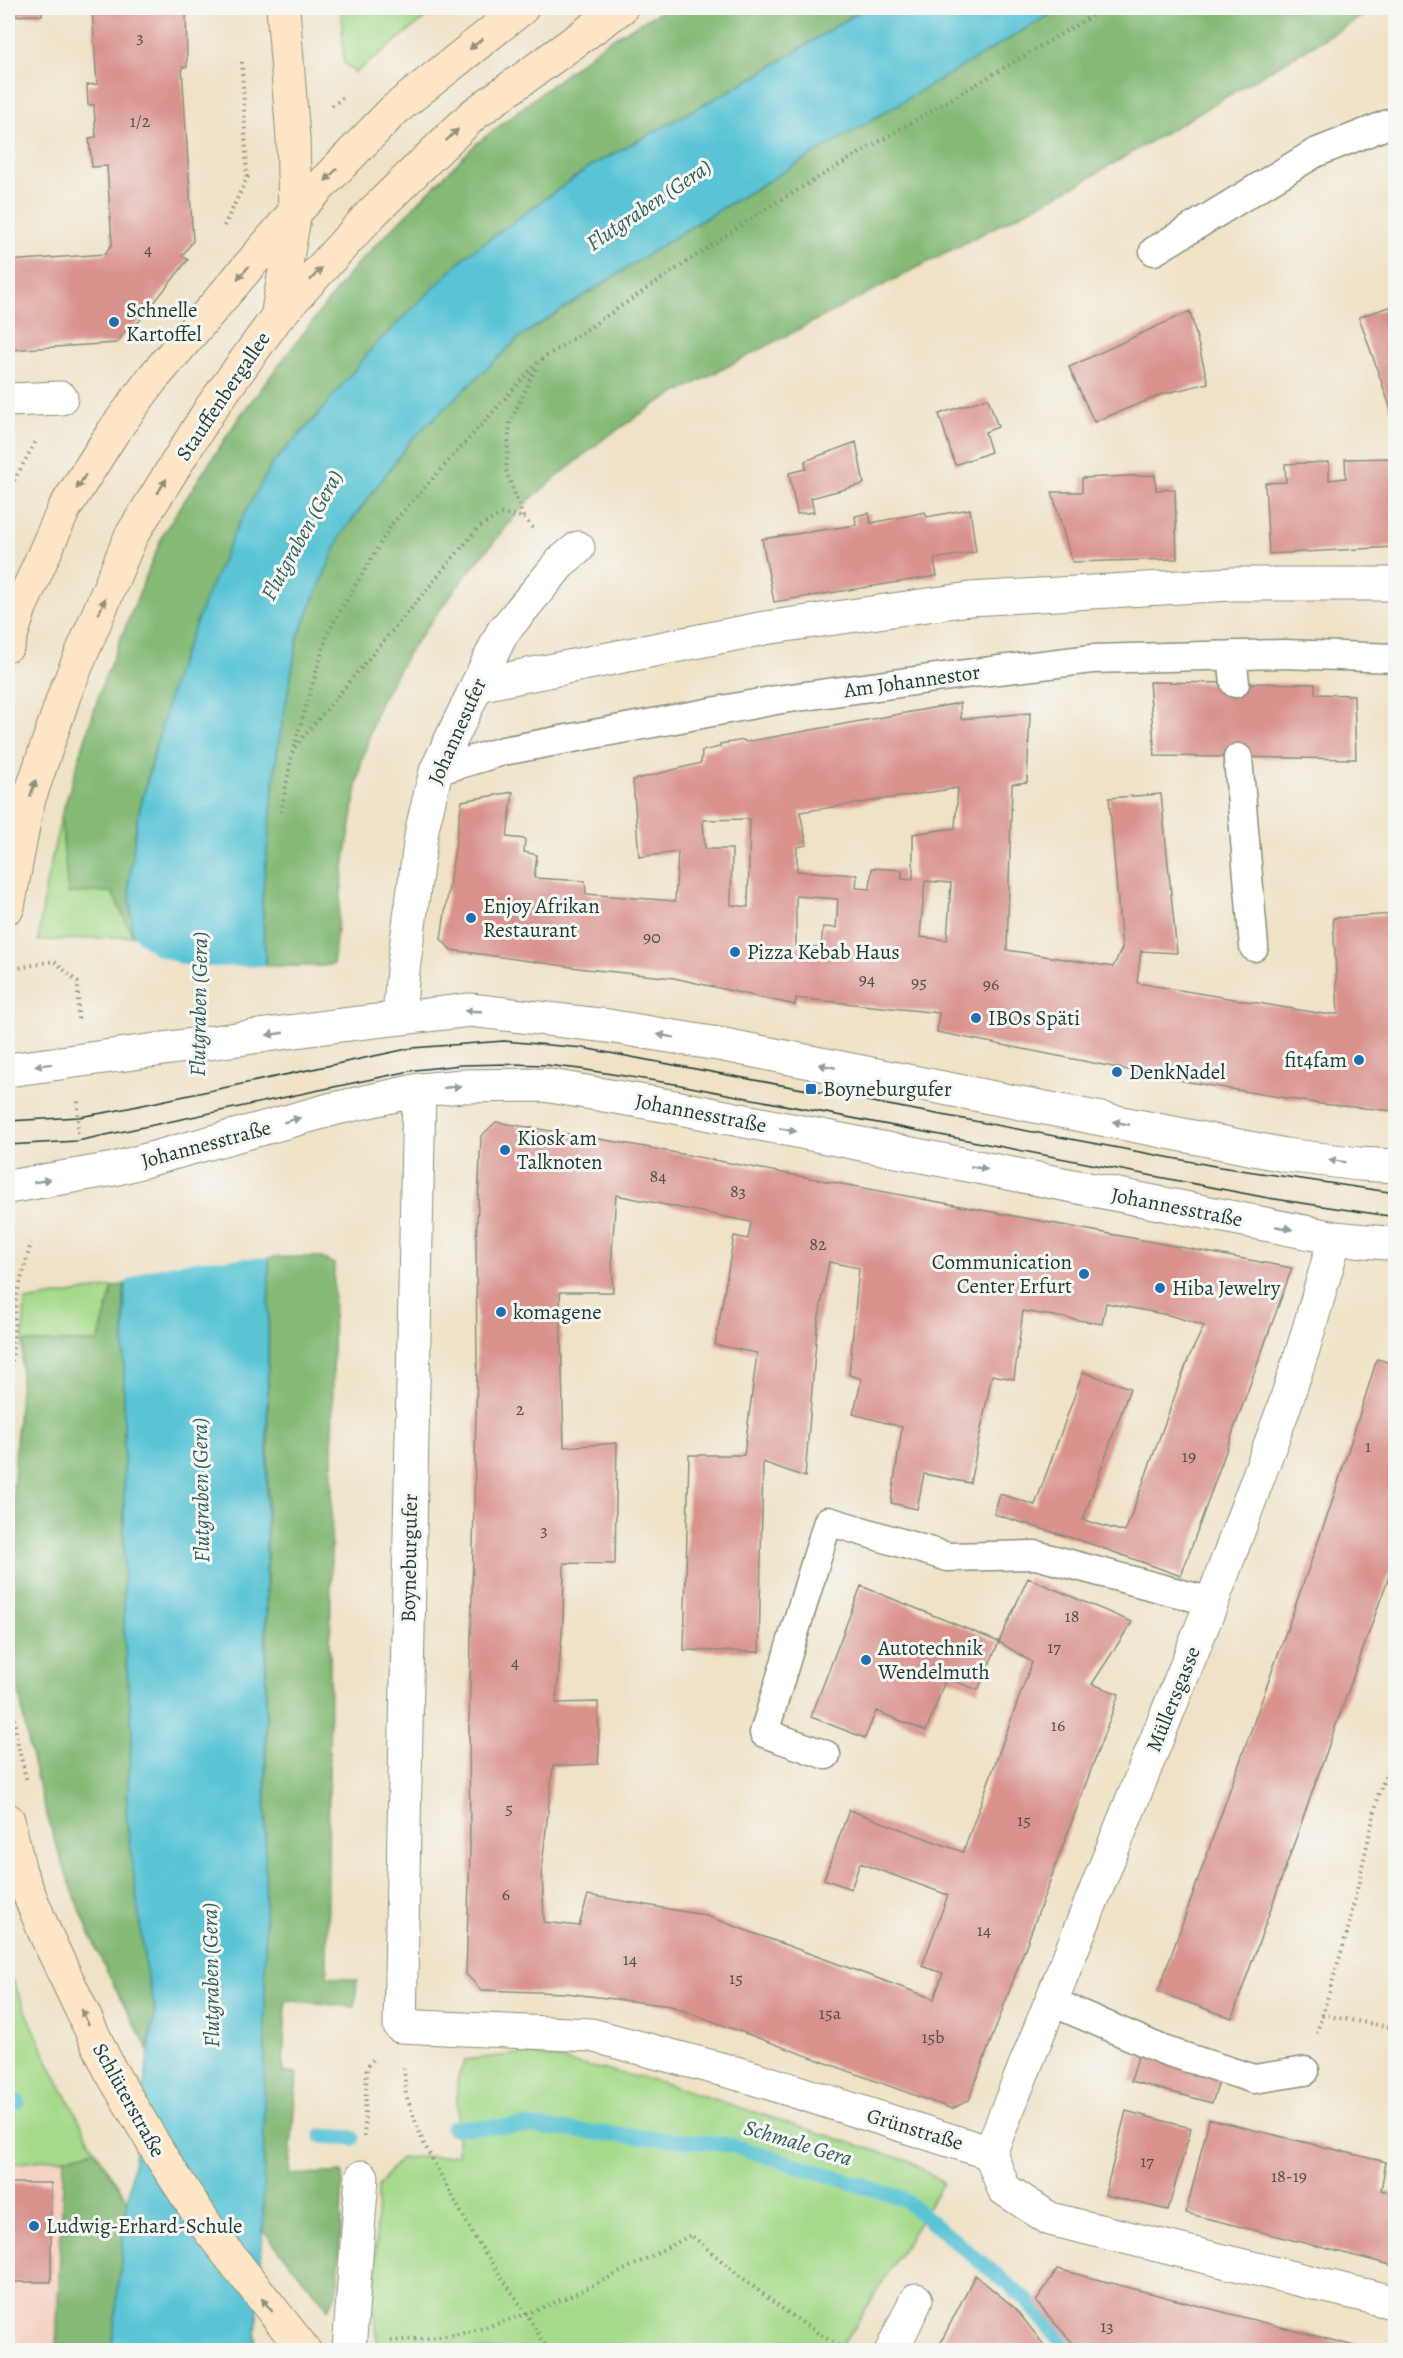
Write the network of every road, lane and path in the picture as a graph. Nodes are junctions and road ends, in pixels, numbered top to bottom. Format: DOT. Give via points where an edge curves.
graph roads {
  1 [pos="283,8"];
  2 [pos="522,8"];
  3 [pos="621,8"];
  4 [pos="1105,8"];
  5 [pos="241,53"];
  6 [pos="1395,121"];
  7 [pos="247,178"];
  8 [pos="295,212"];
  9 [pos="1154,251"];
  10 [pos="277,317"];
  11 [pos="538,362"];
  12 [pos="61,398"];
  13 [pos="8,400"];
  14 [pos="523,518"];
  15 [pos="570,555"];
  16 [pos="1395,584"];
  17 [pos="8,645"];
  18 [pos="1395,658"];
  19 [pos="477,685"];
  20 [pos="293,750"];
  21 [pos="1238,758"];
  22 [pos="436,771"];
  23 [pos="281,812"];
  24 [pos="8,907"];
  25 [pos="1254,947"];
  26 [pos="8,970"];
  27 [pos="78,983"];
  28 [pos="399,1017"];
  29 [pos="78,1060"];
  30 [pos="8,1070"];
  31 [pos="419,1090"];
  32 [pos="1395,1166"];
  33 [pos="77,1176"];
  34 [pos="8,1186"];
  35 [pos="1335,1238"];
  36 [pos="31,1243"];
  37 [pos="1395,1244"];
  38 [pos="8,1427"];
  39 [pos="1212,1602"];
  40 [pos="1395,1748"];
  41 [pos="826,1755"];
  42 [pos="8,1820"];
  43 [pos="14,1868"];
  44 [pos="1050,2001"];
  45 [pos="1322,2014"];
  46 [pos="400,2026"];
  47 [pos="1395,2028"];
  48 [pos="1305,2071"];
  49 [pos="990,2153"];
  50 [pos="1395,2173"];
  51 [pos="362,2177"];
  52 [pos="1392,2193"];
  53 [pos="916,2300"];
  54 [pos="1395,2303"];
  55 [pos="526,2313"];
  56 [pos="349,2348"];
  57 [pos="304,2350"];
  58 [pos="548,2350"];
  59 [pos="846,2350"];
  60 [pos="892,2350"];
  1 -- 8 [label="main road"];
  2 -- 8 [label="main road, one-way" via="393,111"];
  10 -- 3 [label="main road, Stauffenbergallee, one-way" via="372,213 473,115"];
  4 -- 11 [label="path" via="767,208"];
  5 -- 7 [label="path"];
  6 -- 9 [label="lane" via="1315,153"];
  8 -- 10 [label="main road"];
  8 -- 17 [label="main road, one-way" via="152,379 113,432 64,508"];
  24 -- 10 [label="main road, Stauffenbergallee, one-way" via="27,805 65,693 131,536 211,408"];
  11 -- 14 [label="path" via="510,422 506,470"];
  11 -- 20 [label="path" via="392,525 328,632"];
  12 -- 13 [label="street"];
  14 -- 15 [label="path"];
  14 -- 20 [label="path" via="500,514 478,528"];
  15 -- 19 [label="street, Johannesufer" via="502,633"];
  16 -- 19 [label="street" via="1232,584 970,599 765,628"];
  18 -- 22 [label="lane, Am Johannestor" via="1283,654 1234,669 1092,659 964,674 776,700 503,751"];
  19 -- 22 [label="street, Johannesufer"];
  20 -- 23 [label="path"];
  21 -- 25 [label="lane"];
  22 -- 28 [label="street, Johannesufer" via="422,829"];
  26 -- 27 [label="path" via="54,961"];
  28 -- 29 [label="street, one-way"];
  32 -- 28 [label="street, one-way" via="1286,1155 608,1026 470,1010"];
  29 -- 30 [label="street, one-way"];
  29 -- 33 [label="path"];
  33 -- 31 [label="street, Johannesstraße, one-way"];
  31 -- 35 [label="street, Johannesstraße, one-way" via="509,1084 577,1089"];
  31 -- 46 [label="street, Boyneburgufer"];
  34 -- 33 [label="street, Johannesstraße, one-way"];
  35 -- 37 [label="street, Johannesstraße"];
  35 -- 39 [label="street, Müllersgasse" via="1287,1399"];
  36 -- 38 [label="path" via="16,1298"];
  39 -- 41 [label="lane" via="1035,1555 948,1557 828,1521 764,1733"];
  39 -- 44 [label="street, Müllersgasse"];
  40 -- 45 [label="path" via="1379,1793 1347,1933"];
  42 -- 43 [label="main road, Schlüterstraße"];
  57 -- 43 [label="main road, Schlüterstraße, one-way" via="210,2231 162,2158 110,2070"];
  44 -- 48 [label="lane" via="1163,2050 1254,2079"];
  44 -- 49 [label="street, Müllersgasse"];
  45 -- 47 [label="path"];
  45 -- 48 [label="path"];
  46 -- 49 [label="street, Grünstraße" via="591,2035 747,2076"];
  46 -- 51 [label="path" via="368,2067"];
  46 -- 55 [label="path" via="406,2095 423,2142 475,2238"];
  49 -- 54 [label="street, Grünstraße" via="1004,2189 1050,2219"];
  50 -- 52 [label="path"];
  51 -- 56 [label="street"];
  53 -- 60 [label="street"];
  55 -- 56 [label="path" via="463,2333"];
  55 -- 58 [label="path"];
  55 -- 59 [label="path" via="611,2277 690,2235 744,2280 820,2336"];
}
